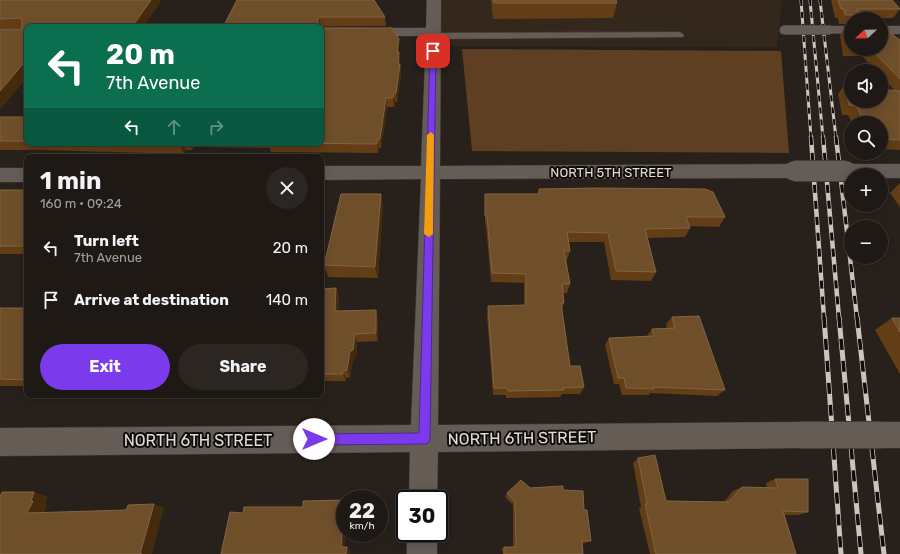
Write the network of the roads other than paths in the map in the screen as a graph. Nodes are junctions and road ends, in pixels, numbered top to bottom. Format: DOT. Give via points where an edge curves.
graph roads {
  1 [pos="434,0"];
  2 [pos="784,30"];
  3 [pos="829,30"];
  4 [pos="844,30"];
  5 [pos="888,30"];
  6 [pos="900,30"];
  7 [pos="324,32"];
  8 [pos="433,34"];
  9 [pos="680,35"];
  10 [pos="900,171"];
  11 [pos="324,173"];
  12 [pos="430,173"];
  13 [pos="24,174"];
  14 [pos="0,175"];
  15 [pos="891,435"];
  16 [pos="424,439"];
  17 [pos="0,442"];
  18 [pos="423,490"];
  19 [pos="422,542"];
  20 [pos="422,554"];
  1 -- 8 [label="street"];
  2 -- 3 [label="lane, bridge"];
  3 -- 4 [label="street"];
  5 -- 6 [label="street"];
  7 -- 8 [label="street"];
  8 -- 9 [label="lane"];
  8 -- 12 [label="street"];
  10 -- 12 [label="street, NORTH 5TH STREET, bridge"];
  11 -- 12 [label="street, NORTH 5TH STREET"];
  12 -- 16 [label="street"];
  13 -- 14 [label="street"];
  15 -- 16 [label="street, NORTH 6TH STREET, bridge"];
  16 -- 17 [label="street, NORTH 6TH STREET"];
  16 -- 18 [label="street"];
  19 -- 20 [label="street"];
}
